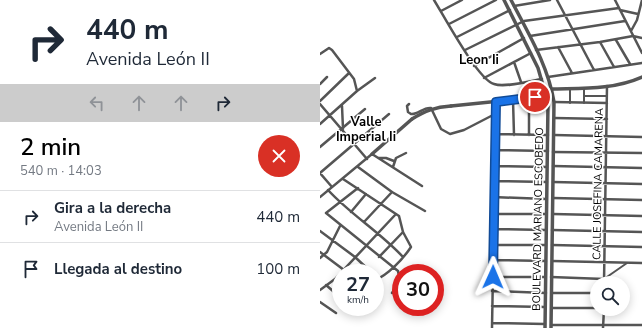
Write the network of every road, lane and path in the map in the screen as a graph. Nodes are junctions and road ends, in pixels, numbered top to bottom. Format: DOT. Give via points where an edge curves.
graph roads {
  1 [pos="434,0"];
  2 [pos="462,0"];
  3 [pos="496,0"];
  4 [pos="504,0"];
  5 [pos="511,0"];
  6 [pos="550,0"];
  7 [pos="557,0"];
  8 [pos="615,0"];
  9 [pos="642,0"];
  10 [pos="641,5"];
  11 [pos="514,6"];
  12 [pos="619,9"];
  13 [pos="510,10"];
  14 [pos="441,11"];
  15 [pos="564,14"];
  16 [pos="638,14"];
  17 [pos="637,20"];
  18 [pos="642,21"];
  19 [pos="522,22"];
  20 [pos="625,22"];
  21 [pos="449,24"];
  22 [pos="517,24"];
  23 [pos="572,29"];
  24 [pos="631,32"];
  25 [pos="529,36"];
  26 [pos="633,36"];
  27 [pos="457,37"];
  28 [pos="524,38"];
  29 [pos="642,38"];
  30 [pos="616,40"];
  31 [pos="600,42"];
  32 [pos="580,45"];
  33 [pos="558,47"];
  34 [pos="465,50"];
  35 [pos="536,50"];
  36 [pos="532,52"];
  37 [pos="642,53"];
  38 [pos="320,54"];
  39 [pos="514,62"];
  40 [pos="642,63"];
  41 [pos="630,64"];
  42 [pos="474,66"];
  43 [pos="614,67"];
  44 [pos="594,71"];
  45 [pos="349,73"];
  46 [pos="572,73"];
  47 [pos="327,77"];
  48 [pos="548,77"];
  49 [pos="642,77"];
  50 [pos="375,78"];
  51 [pos="484,78"];
  52 [pos="543,78"];
  53 [pos="521,82"];
  54 [pos="320,84"];
  55 [pos="607,86"];
  56 [pos="551,89"];
  57 [pos="570,89"];
  58 [pos="584,89"];
  59 [pos="357,91"];
  60 [pos="546,92"];
  61 [pos="584,96"];
  62 [pos="607,96"];
  63 [pos="529,98"];
  64 [pos="513,100"];
  65 [pos="320,101"];
  66 [pos="496,102"];
  67 [pos="554,102"];
  68 [pos="570,102"];
  69 [pos="584,103"];
  70 [pos="607,103"];
  71 [pos="320,104"];
  72 [pos="409,104"];
  73 [pos="342,105"];
  74 [pos="365,109"];
  75 [pos="389,114"];
  76 [pos="496,114"];
  77 [pos="331,116"];
  78 [pos="554,118"];
  79 [pos="342,119"];
  80 [pos="607,119"];
  81 [pos="320,124"];
  82 [pos="339,125"];
  83 [pos="343,129"];
  84 [pos="494,134"];
  85 [pos="514,135"];
  86 [pos="529,135"];
  87 [pos="548,135"];
  88 [pos="554,135"];
  89 [pos="607,136"];
  90 [pos="642,137"];
  91 [pos="354,144"];
  92 [pos="320,147"];
  93 [pos="494,150"];
  94 [pos="548,151"];
  95 [pos="553,152"];
  96 [pos="406,153"];
  97 [pos="607,153"];
  98 [pos="642,153"];
  99 [pos="372,154"];
  100 [pos="378,158"];
  101 [pos="367,159"];
  102 [pos="394,161"];
  103 [pos="494,166"];
  104 [pos="553,166"];
  105 [pos="358,167"];
  106 [pos="393,167"];
  107 [pos="548,167"];
  108 [pos="606,168"];
  109 [pos="642,168"];
  110 [pos="320,173"];
  111 [pos="343,179"];
  112 [pos="494,181"];
  113 [pos="606,182"];
  114 [pos="547,184"];
  115 [pos="553,184"];
  116 [pos="642,184"];
  117 [pos="422,186"];
  118 [pos="332,187"];
  119 [pos="358,188"];
  120 [pos="328,190"];
  121 [pos="392,192"];
  122 [pos="366,194"];
  123 [pos="320,197"];
  124 [pos="493,197"];
  125 [pos="553,198"];
  126 [pos="547,199"];
  127 [pos="606,199"];
  128 [pos="642,200"];
  129 [pos="340,202"];
  130 [pos="382,204"];
  131 [pos="425,211"];
  132 [pos="351,212"];
  133 [pos="396,214"];
  134 [pos="493,214"];
  135 [pos="547,214"];
  136 [pos="552,214"];
  137 [pos="606,215"];
  138 [pos="642,216"];
  139 [pos="364,222"];
  140 [pos="340,226"];
  141 [pos="493,230"];
  142 [pos="547,230"];
  143 [pos="552,230"];
  144 [pos="320,231"];
  145 [pos="605,231"];
  146 [pos="403,232"];
  147 [pos="642,232"];
  148 [pos="378,233"];
  149 [pos="333,241"];
  150 [pos="391,244"];
  151 [pos="493,245"];
  152 [pos="547,245"];
  153 [pos="552,245"];
  154 [pos="366,246"];
  155 [pos="605,246"];
  156 [pos="642,247"];
  157 [pos="320,252"];
  158 [pos="325,255"];
  159 [pos="355,257"];
  160 [pos="380,257"];
  161 [pos="403,257"];
  162 [pos="320,258"];
  163 [pos="493,260"];
  164 [pos="546,261"];
  165 [pos="552,261"];
  166 [pos="605,262"];
  167 [pos="627,263"];
  168 [pos="642,263"];
  169 [pos="337,264"];
  170 [pos="349,264"];
  171 [pos="362,264"];
  172 [pos="396,264"];
  173 [pos="392,268"];
  174 [pos="384,274"];
  175 [pos="604,276"];
  176 [pos="608,276"];
  177 [pos="493,277"];
  178 [pos="546,277"];
  179 [pos="551,277"];
  180 [pos="590,278"];
  181 [pos="332,281"];
  182 [pos="326,285"];
  183 [pos="320,290"];
  184 [pos="332,290"];
  185 [pos="492,291"];
  186 [pos="546,292"];
  187 [pos="551,293"];
  188 [pos="590,293"];
  189 [pos="320,302"];
  190 [pos="492,306"];
  191 [pos="545,307"];
  192 [pos="551,308"];
  193 [pos="590,308"];
  194 [pos="332,310"];
  195 [pos="604,316"];
  196 [pos="492,323"];
  197 [pos="603,324"];
  198 [pos="642,325"];
  199 [pos="545,326"];
  200 [pos="551,326"];
  201 [pos="492,328"];
  202 [pos="603,328"];
  1 -- 14 [label="street"];
  2 -- 14 [label="street"];
  3 -- 21 [label="street"];
  4 -- 13 [label="street, BOULEVARD MARIANO ESCOBEDO"];
  5 -- 11 [label="street, BOULEVARD MARIANO ESCOBEDO"];
  6 -- 11 [label="street"];
  7 -- 15 [label="street"];
  8 -- 12 [label="street"];
  9 -- 10 [label="street"];
  10 -- 16 [label="street"];
  11 -- 19 [label="street, BOULEVARD MARIANO ESCOBEDO"];
  12 -- 15 [label="street"];
  12 -- 16 [label="street"];
  12 -- 20 [label="street"];
  13 -- 22 [label="street, BOULEVARD MARIANO ESCOBEDO"];
  13 -- 27 [label="street"];
  14 -- 21 [label="street"];
  15 -- 19 [label="street"];
  15 -- 23 [label="street"];
  16 -- 17 [label="street"];
  17 -- 18 [label="street"];
  17 -- 24 [label="street"];
  19 -- 22 [label="street"];
  19 -- 25 [label="street, BOULEVARD MARIANO ESCOBEDO"];
  20 -- 23 [label="street"];
  20 -- 24 [label="street"];
  21 -- 27 [label="street"];
  22 -- 28 [label="street, BOULEVARD MARIANO ESCOBEDO"];
  22 -- 34 [label="street"];
  23 -- 25 [label="street"];
  23 -- 32 [label="street"];
  24 -- 26 [label="street"];
  25 -- 35 [label="street, BOULEVARD MARIANO ESCOBEDO"];
  26 -- 29 [label="street"];
  26 -- 30 [label="street"];
  26 -- 37 [label="street"];
  27 -- 34 [label="street"];
  28 -- 36 [label="street, BOULEVARD MARIANO ESCOBEDO"];
  28 -- 42 [label="street"];
  30 -- 31 [label="street"];
  30 -- 41 [label="street"];
  31 -- 32 [label="street"];
  31 -- 43 [label="street"];
  32 -- 33 [label="street"];
  32 -- 44 [label="street"];
  33 -- 35 [label="street"];
  33 -- 46 [label="street"];
  34 -- 42 [label="street"];
  35 -- 48 [label="street, BOULEVARD MARIANO ESCOBEDO"];
  36 -- 39 [label="street"];
  36 -- 52 [label="street, BOULEVARD MARIANO ESCOBEDO"];
  38 -- 45 [label="street" via="330,48"];
  39 -- 51 [label="street"];
  39 -- 53 [label="street"];
  40 -- 41 [label="street"];
  41 -- 43 [label="street"];
  42 -- 51 [label="street"];
  43 -- 44 [label="street"];
  44 -- 46 [label="street"];
  45 -- 59 [label="street"];
  45 -- 65 [label="street"];
  46 -- 48 [label="street"];
  47 -- 54 [label="street"];
  48 -- 56 [label="street, BOULEVARD MARIANO ESCOBEDO"];
  49 -- 55 [label="street"];
  50 -- 59 [label="street"];
  51 -- 53 [label="street" via="491,84 498,85"];
  52 -- 53 [label="street"];
  52 -- 60 [label="street, BOULEVARD MARIANO ESCOBEDO"];
  55 -- 58 [label="street"];
  55 -- 62 [label="street, CALLE JOSEFINA CAMARENA"];
  56 -- 57 [label="street"];
  56 -- 60 [label="street"];
  56 -- 67 [label="street, BOULEVARD MARIANO ESCOBEDO"];
  57 -- 58 [label="street"];
  57 -- 68 [label="street"];
  58 -- 61 [label="street"];
  59 -- 73 [label="street"];
  60 -- 63 [label="street"];
  60 -- 87 [label="street, BOULEVARD MARIANO ESCOBEDO" via="549,108"];
  61 -- 62 [label="street"];
  61 -- 69 [label="street"];
  62 -- 70 [label="street, CALLE JOSEFINA CAMARENA"];
  63 -- 64 [label="street"];
  63 -- 86 [label="street"];
  64 -- 66 [label="street"];
  64 -- 85 [label="street"];
  66 -- 76 [label="street"];
  66 -- 99 [label="street, bridge" via="437,107 425,111"];
  67 -- 68 [label="street"];
  67 -- 78 [label="street, BOULEVARD MARIANO ESCOBEDO"];
  68 -- 69 [label="street"];
  69 -- 70 [label="street"];
  70 -- 80 [label="street, CALLE JOSEFINA CAMARENA"];
  71 -- 77 [label="street"];
  72 -- 76 [label="street, bridge" via="407,110 411,114 430,108 441,129 450,134"];
  73 -- 77 [label="street"];
  73 -- 79 [label="street"];
  74 -- 83 [label="street"];
  75 -- 91 [label="street"];
  76 -- 84 [label="street"];
  77 -- 81 [label="street"];
  77 -- 82 [label="street"];
  78 -- 80 [label="street"];
  78 -- 88 [label="street, BOULEVARD MARIANO ESCOBEDO"];
  79 -- 82 [label="street"];
  79 -- 83 [label="street"];
  80 -- 89 [label="street, CALLE JOSEFINA CAMARENA"];
  82 -- 83 [label="street"];
  83 -- 91 [label="street"];
  83 -- 92 [label="street"];
  84 -- 85 [label="street"];
  84 -- 93 [label="street"];
  85 -- 86 [label="street"];
  86 -- 87 [label="street"];
  87 -- 94 [label="street, BOULEVARD MARIANO ESCOBEDO"];
  88 -- 89 [label="street"];
  88 -- 95 [label="street, BOULEVARD MARIANO ESCOBEDO"];
  89 -- 90 [label="street"];
  89 -- 97 [label="street, CALLE JOSEFINA CAMARENA"];
  91 -- 101 [label="street"];
  91 -- 110 [label="street"];
  93 -- 94 [label="street"];
  93 -- 103 [label="street"];
  94 -- 107 [label="street, BOULEVARD MARIANO ESCOBEDO"];
  95 -- 97 [label="street"];
  95 -- 104 [label="street, BOULEVARD MARIANO ESCOBEDO"];
  96 -- 102 [label="street"];
  97 -- 98 [label="street"];
  97 -- 108 [label="street, CALLE JOSEFINA CAMARENA"];
  99 -- 100 [label="street"];
  99 -- 101 [label="street"];
  100 -- 102 [label="street"];
  100 -- 106 [label="street"];
  101 -- 105 [label="street"];
  102 -- 106 [label="street"];
  103 -- 107 [label="street"];
  103 -- 112 [label="street"];
  104 -- 108 [label="street"];
  104 -- 115 [label="street, BOULEVARD MARIANO ESCOBEDO"];
  105 -- 111 [label="street"];
  105 -- 121 [label="street"];
  106 -- 117 [label="street"];
  107 -- 114 [label="street, BOULEVARD MARIANO ESCOBEDO"];
  108 -- 109 [label="street"];
  108 -- 113 [label="street, CALLE JOSEFINA CAMARENA"];
  110 -- 118 [label="street"];
  111 -- 118 [label="street"];
  111 -- 119 [label="street"];
  112 -- 114 [label="street"];
  112 -- 124 [label="street"];
  113 -- 115 [label="street"];
  113 -- 116 [label="street"];
  113 -- 127 [label="street, CALLE JOSEFINA CAMARENA"];
  114 -- 115 [label="street"];
  114 -- 126 [label="street, BOULEVARD MARIANO ESCOBEDO"];
  115 -- 125 [label="street, BOULEVARD MARIANO ESCOBEDO"];
  118 -- 120 [label="street"];
  119 -- 122 [label="street"];
  119 -- 129 [label="street"];
  120 -- 123 [label="street"];
  120 -- 129 [label="street"];
  121 -- 130 [label="street"];
  121 -- 131 [label="street"];
  122 -- 130 [label="street"];
  122 -- 132 [label="street"];
  124 -- 126 [label="street"];
  124 -- 134 [label="street"];
  125 -- 127 [label="street"];
  125 -- 136 [label="street, BOULEVARD MARIANO ESCOBEDO"];
  126 -- 135 [label="street, BOULEVARD MARIANO ESCOBEDO"];
  127 -- 128 [label="street"];
  127 -- 137 [label="street, CALLE JOSEFINA CAMARENA"];
  129 -- 132 [label="street"];
  129 -- 140 [label="street" via="326,214"];
  130 -- 133 [label="street"];
  130 -- 139 [label="street"];
  132 -- 139 [label="street"];
  133 -- 146 [label="street" via="400,218"];
  133 -- 148 [label="street"];
  134 -- 135 [label="street"];
  134 -- 141 [label="street"];
  135 -- 142 [label="street, BOULEVARD MARIANO ESCOBEDO"];
  136 -- 137 [label="street"];
  136 -- 143 [label="street, BOULEVARD MARIANO ESCOBEDO"];
  137 -- 138 [label="street"];
  137 -- 145 [label="street, CALLE JOSEFINA CAMARENA"];
  139 -- 148 [label="street"];
  140 -- 149 [label="street"];
  140 -- 154 [label="street"];
  141 -- 142 [label="street"];
  141 -- 151 [label="street"];
  142 -- 152 [label="street, BOULEVARD MARIANO ESCOBEDO"];
  143 -- 145 [label="street"];
  143 -- 153 [label="street, BOULEVARD MARIANO ESCOBEDO"];
  144 -- 149 [label="street"];
  145 -- 147 [label="street"];
  145 -- 155 [label="street, CALLE JOSEFINA CAMARENA"];
  146 -- 150 [label="street"];
  146 -- 161 [label="street" via="410,247"];
  148 -- 150 [label="street"];
  148 -- 154 [label="street"];
  149 -- 158 [label="street"];
  149 -- 159 [label="street"];
  150 -- 160 [label="street"];
  150 -- 161 [label="street"];
  151 -- 152 [label="street"];
  151 -- 163 [label="street"];
  152 -- 164 [label="street, BOULEVARD MARIANO ESCOBEDO"];
  153 -- 155 [label="street"];
  153 -- 165 [label="street, BOULEVARD MARIANO ESCOBEDO"];
  154 -- 159 [label="street"];
  154 -- 160 [label="street"];
  155 -- 156 [label="street"];
  155 -- 166 [label="street, CALLE JOSEFINA CAMARENA"];
  157 -- 158 [label="street"];
  158 -- 162 [label="street"];
  158 -- 169 [label="street"];
  159 -- 170 [label="street"];
  159 -- 171 [label="street"];
  160 -- 173 [label="street"];
  161 -- 172 [label="street"];
  163 -- 164 [label="street"];
  163 -- 177 [label="street"];
  164 -- 178 [label="street, BOULEVARD MARIANO ESCOBEDO"];
  165 -- 166 [label="street"];
  165 -- 179 [label="street, BOULEVARD MARIANO ESCOBEDO"];
  166 -- 167 [label="street"];
  166 -- 175 [label="street, CALLE JOSEFINA CAMARENA"];
  167 -- 168 [label="street"];
  167 -- 176 [label="street"];
  173 -- 174 [label="street"];
  177 -- 178 [label="street"];
  177 -- 185 [label="street"];
  178 -- 186 [label="street, BOULEVARD MARIANO ESCOBEDO"];
  179 -- 180 [label="street"];
  179 -- 187 [label="street, BOULEVARD MARIANO ESCOBEDO"];
  181 -- 182 [label="street"];
  182 -- 183 [label="street"];
  182 -- 184 [label="street"];
  185 -- 186 [label="street"];
  185 -- 190 [label="street"];
  186 -- 191 [label="street, BOULEVARD MARIANO ESCOBEDO"];
  187 -- 188 [label="street"];
  187 -- 192 [label="street, BOULEVARD MARIANO ESCOBEDO"];
  189 -- 194 [label="street"];
  190 -- 191 [label="street"];
  190 -- 196 [label="street"];
  191 -- 199 [label="street, BOULEVARD MARIANO ESCOBEDO"];
  192 -- 193 [label="street"];
  192 -- 200 [label="street, BOULEVARD MARIANO ESCOBEDO"];
  195 -- 197 [label="street"];
  196 -- 199 [label="street"];
  196 -- 201 [label="street"];
  197 -- 198 [label="street"];
  197 -- 200 [label="street"];
  197 -- 202 [label="street"];
}
